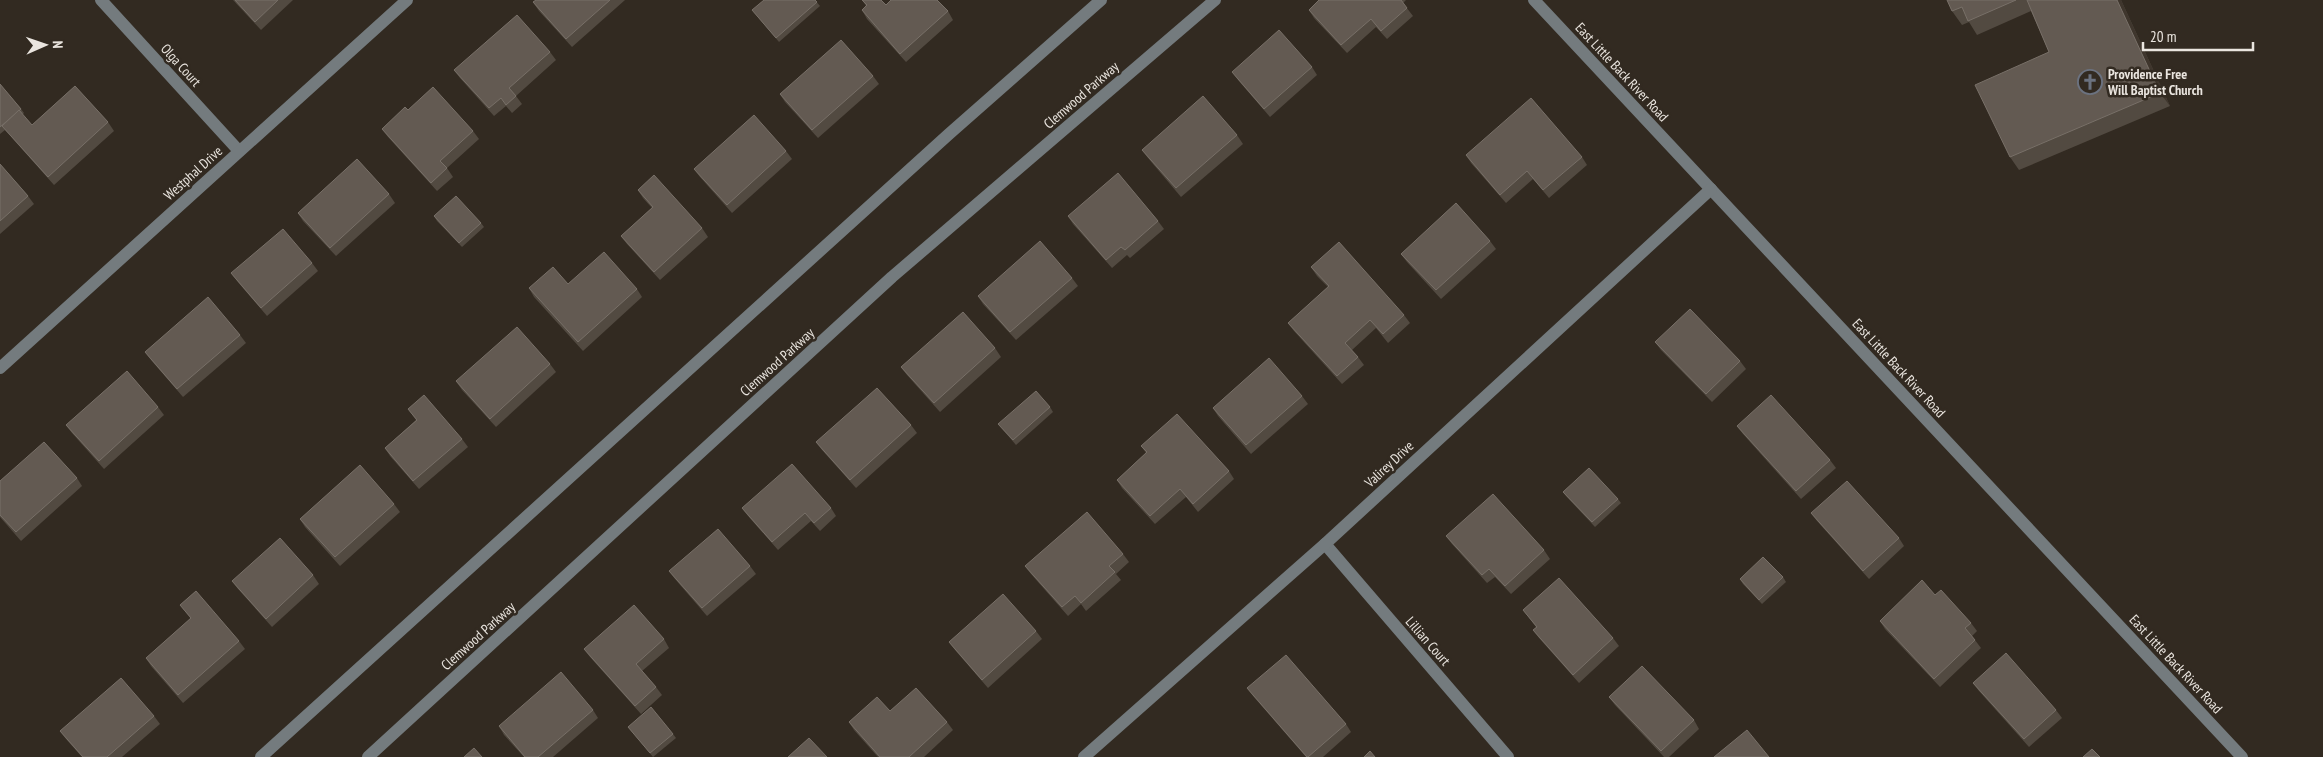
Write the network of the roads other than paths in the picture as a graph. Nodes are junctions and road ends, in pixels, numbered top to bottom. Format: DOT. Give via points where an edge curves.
graph roads {
  1 [pos="101,0"];
  2 [pos="407,0"];
  3 [pos="1101,0"];
  4 [pos="1215,0"];
  5 [pos="1534,0"];
  6 [pos="239,151"];
  7 [pos="1711,189"];
  8 [pos="0,368"];
  9 [pos="1325,544"];
  10 [pos="260,757"];
  11 [pos="368,757"];
  12 [pos="1084,757"];
  13 [pos="1508,757"];
  14 [pos="2242,757"];
  1 -- 6 [label="street, Olga Court"];
  2 -- 6 [label="street, Westphal Drive"];
  3 -- 10 [label="street"];
  4 -- 11 [label="street, Clemwood Parkway" via="892,277"];
  5 -- 7 [label="street, East Little Back River Road"];
  6 -- 8 [label="street, Westphal Drive"];
  7 -- 9 [label="street, Valirey Drive"];
  7 -- 14 [label="street, East Little Back River Road"];
  9 -- 12 [label="street, Valirey Drive"];
  9 -- 13 [label="street, Lillian Court"];
}
